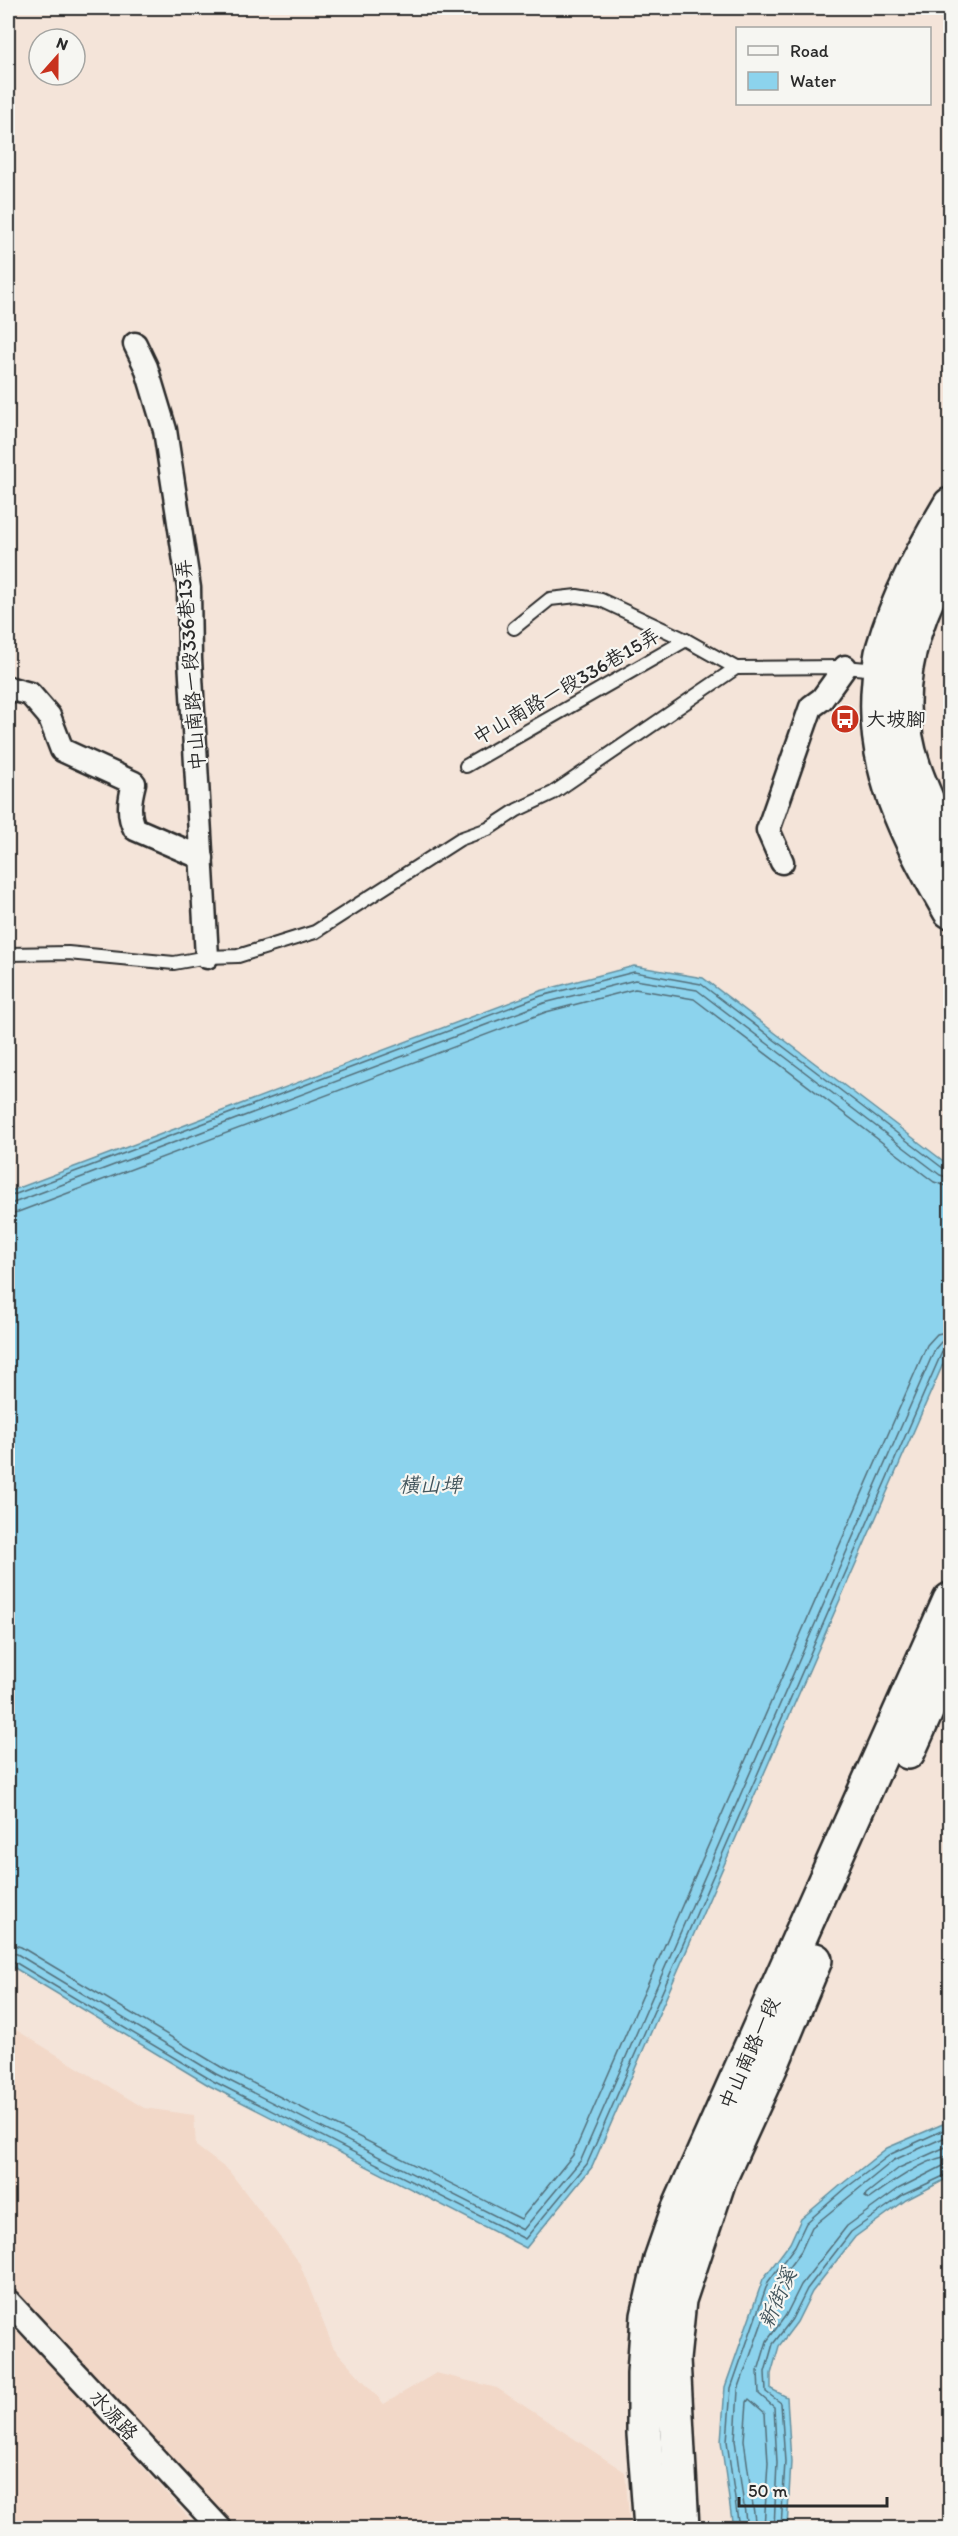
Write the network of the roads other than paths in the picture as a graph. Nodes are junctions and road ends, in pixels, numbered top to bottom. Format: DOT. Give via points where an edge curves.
graph roads {
  1 [pos="135,344"];
  2 [pos="951,505"];
  3 [pos="951,555"];
  4 [pos="514,628"];
  5 [pos="686,640"];
  6 [pos="736,668"];
  7 [pos="845,668"];
  8 [pos="893,671"];
  9 [pos="8,688"];
  10 [pos="466,766"];
  11 [pos="951,852"];
  12 [pos="202,858"];
  13 [pos="782,862"];
  14 [pos="951,910"];
  15 [pos="8,954"];
  16 [pos="207,957"];
  17 [pos="951,1600"];
  18 [pos="951,1658"];
  19 [pos="8,2301"];
  20 [pos="220,2529"];
  21 [pos="651,2529"];
  22 [pos="682,2529"];
  1 -- 12 [label="street, 中山南路一段336巷13弄" via="165,430 189,588"];
  2 -- 8 [label="main road" via="921,555 898,605 882,652"];
  3 -- 8 [label="main road"];
  4 -- 5 [label="lane" via="550,599 577,596 601,600"];
  5 -- 6 [label="lane"];
  5 -- 10 [label="lane, 中山南路一段336巷15弄"];
  6 -- 7 [label="lane"];
  6 -- 16 [label="lane" via="553,793 488,829 460,839 315,932 238,956"];
  7 -- 8 [label="lane"];
  7 -- 13 [label="street" via="822,699 811,707 768,830"];
  8 -- 11 [label="main road" via="903,686 906,735 914,767"];
  8 -- 14 [label="main road" via="877,696 879,744 889,786 904,826"];
  9 -- 12 [label="street" via="30,694 49,716 62,750 134,783 130,800 135,829"];
  12 -- 16 [label="street, 中山南路一段336巷13弄"];
  15 -- 16 [label="lane" via="68,953 174,963"];
  17 -- 21 [label="main road, 中山南路一段" via="677,2213 661,2259 648,2316 644,2373"];
  18 -- 22 [label="main road, 中山南路一段" via="718,2180 679,2301 673,2359"];
  19 -- 20 [label="street, 水源路"];
}
